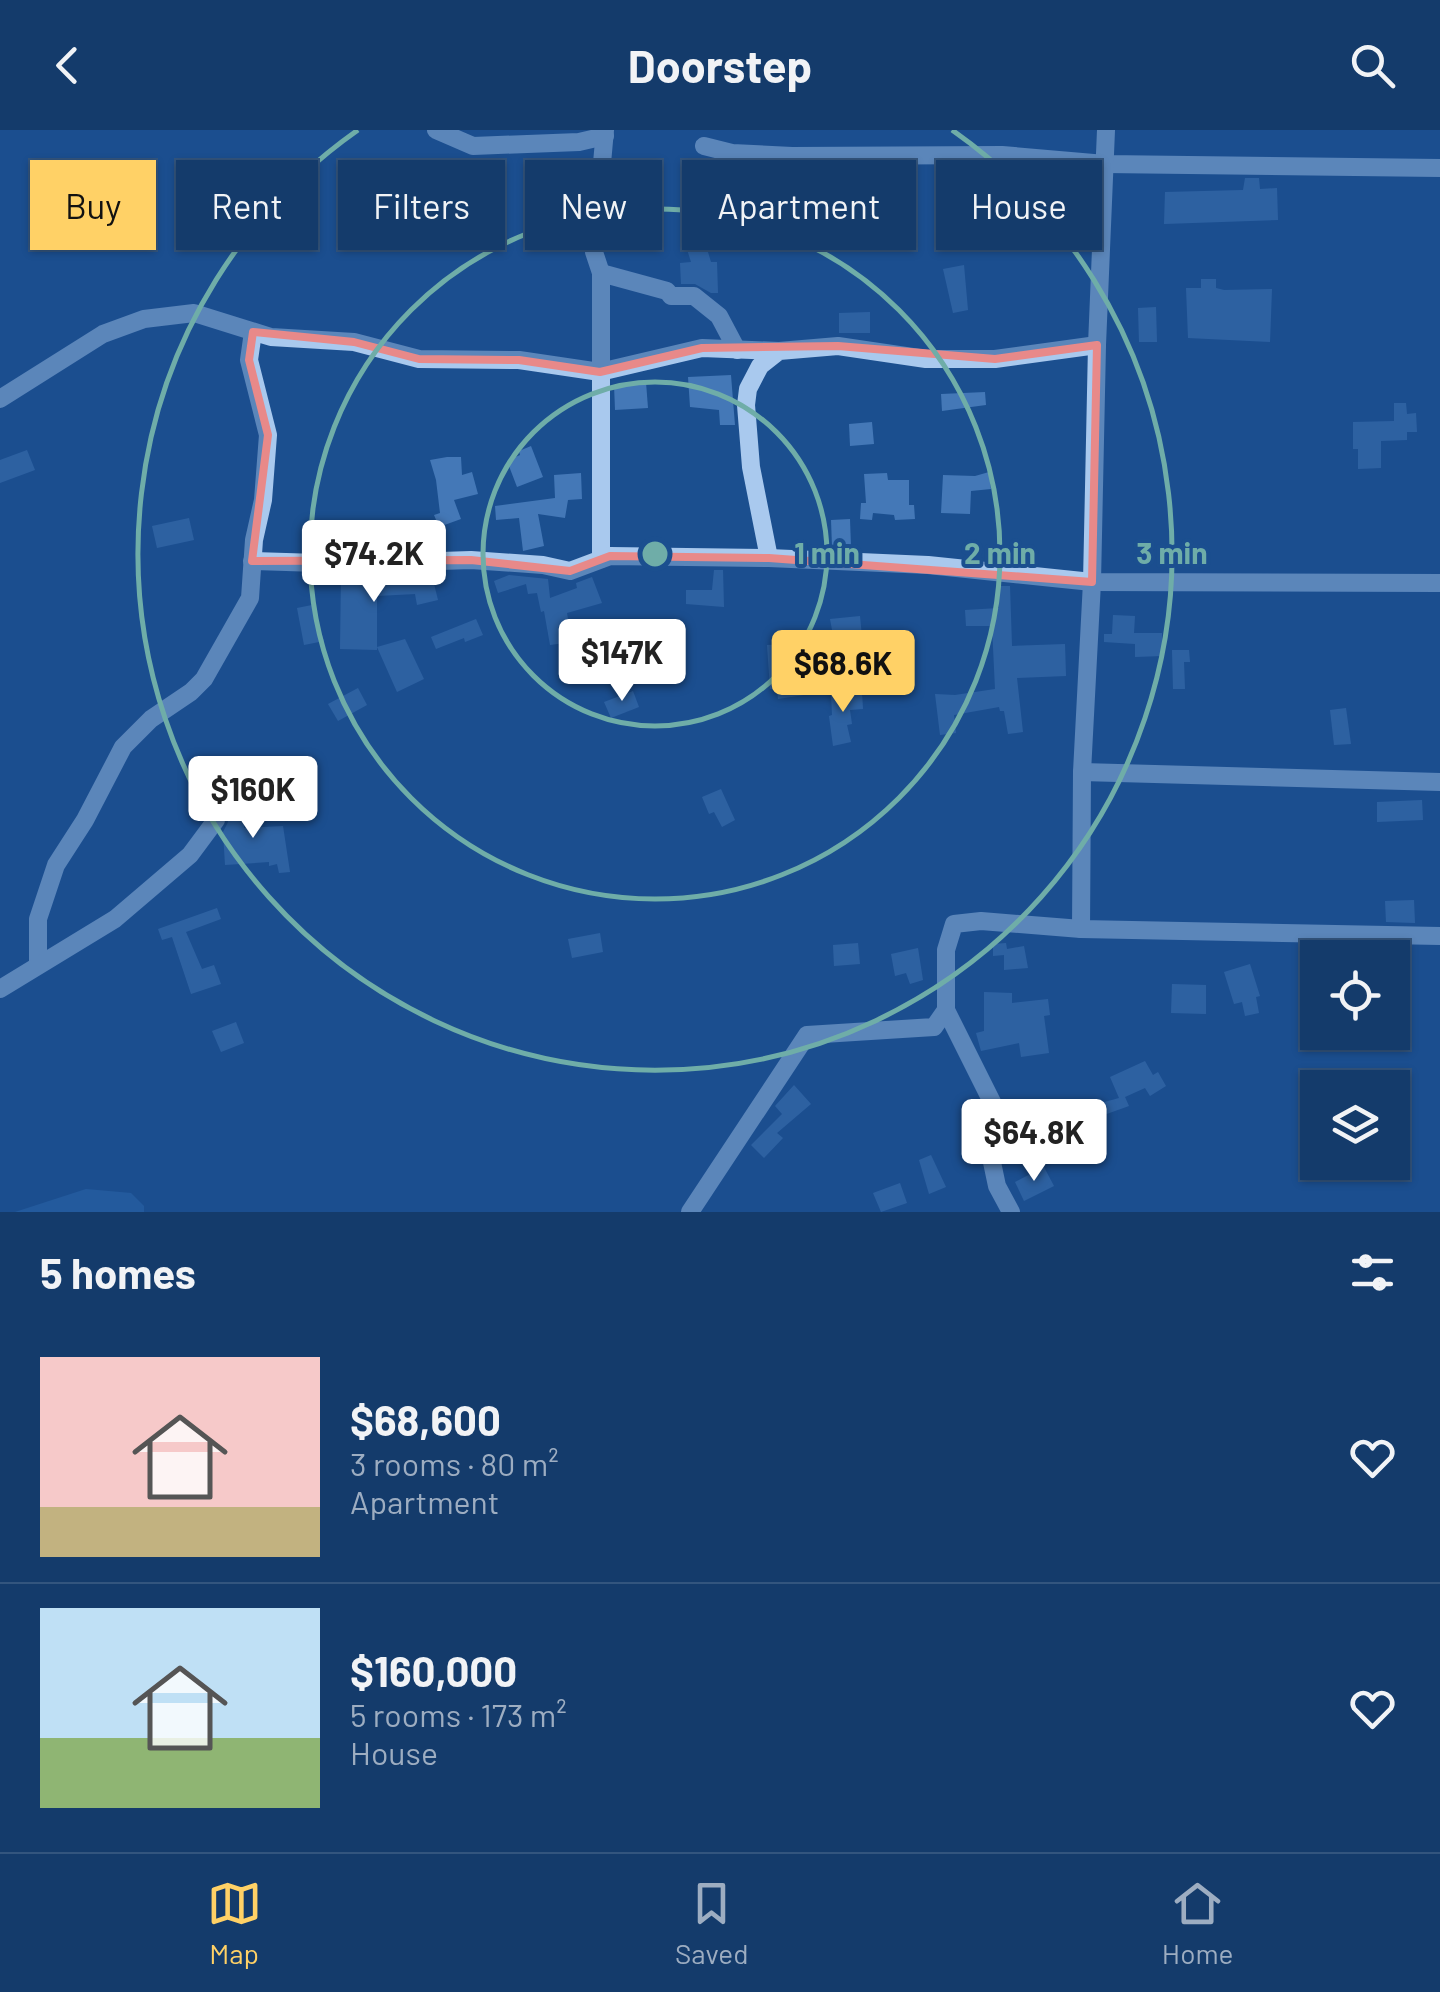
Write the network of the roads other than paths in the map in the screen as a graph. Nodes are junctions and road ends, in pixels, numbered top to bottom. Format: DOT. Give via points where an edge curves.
graph roads {
  1 [pos="436,130"];
  2 [pos="1106,130"];
  3 [pos="605,133"];
  4 [pos="704,146"];
  5 [pos="1106,164"];
  6 [pos="1440,168"];
  7 [pos="601,274"];
  8 [pos="254,332"];
  9 [pos="1097,346"];
  10 [pos="737,350"];
  11 [pos="779,351"];
  12 [pos="600,372"];
  13 [pos="0,399"];
  14 [pos="769,558"];
  15 [pos="601,559"];
  16 [pos="252,561"];
  17 [pos="1092,582"];
  18 [pos="1440,583"];
  19 [pos="1082,772"];
  20 [pos="1440,782"];
  21 [pos="216,820"];
  22 [pos="1081,929"];
  23 [pos="1440,936"];
  24 [pos="38,966"];
  25 [pos="0,989"];
  26 [pos="946,1010"];
  27 [pos="690,1212"];
  28 [pos="1011,1212"];
  1 -- 3 [label="street" via="473,146 580,142"];
  2 -- 5 [label="street"];
  3 -- 7 [label="street" via="594,252"];
  4 -- 5 [label="street" via="747,154 1002,155"];
  5 -- 6 [label="street"];
  5 -- 9 [label="street"];
  7 -- 10 [label="street" via="672,296 694,296 719,316"];
  7 -- 12 [label="street"];
  8 -- 12 [label="street" via="354,342 419,360 519,360"];
  8 -- 13 [label="street" via="194,313 144,319 103,334"];
  8 -- 16 [label="street" via="248,360 268,435"];
  9 -- 11 [label="street" via="995,359 926,359 838,346"];
  9 -- 17 [label="street"];
  10 -- 11 [label="street"];
  10 -- 12 [label="street" via="702,348"];
  11 -- 14 [label="street" via="760,366 746,405"];
  12 -- 15 [label="street"];
  14 -- 15 [label="street"];
  14 -- 17 [label="street" via="908,563"];
  15 -- 16 [label="street" via="570,571 471,560"];
  16 -- 24 [label="street" via="250,598 204,679 123,748 56,865 38,919"];
  17 -- 18 [label="street"];
  17 -- 19 [label="street"];
  19 -- 20 [label="street"];
  19 -- 22 [label="street"];
  21 -- 24 [label="street" via="190,855 115,920"];
  22 -- 23 [label="street"];
  22 -- 26 [label="street" via="954,924 946,950"];
  24 -- 25 [label="street"];
  26 -- 27 [label="street" via="934,1027 807,1035"];
  26 -- 28 [label="street" via="996,1110 989,1148"];
}
